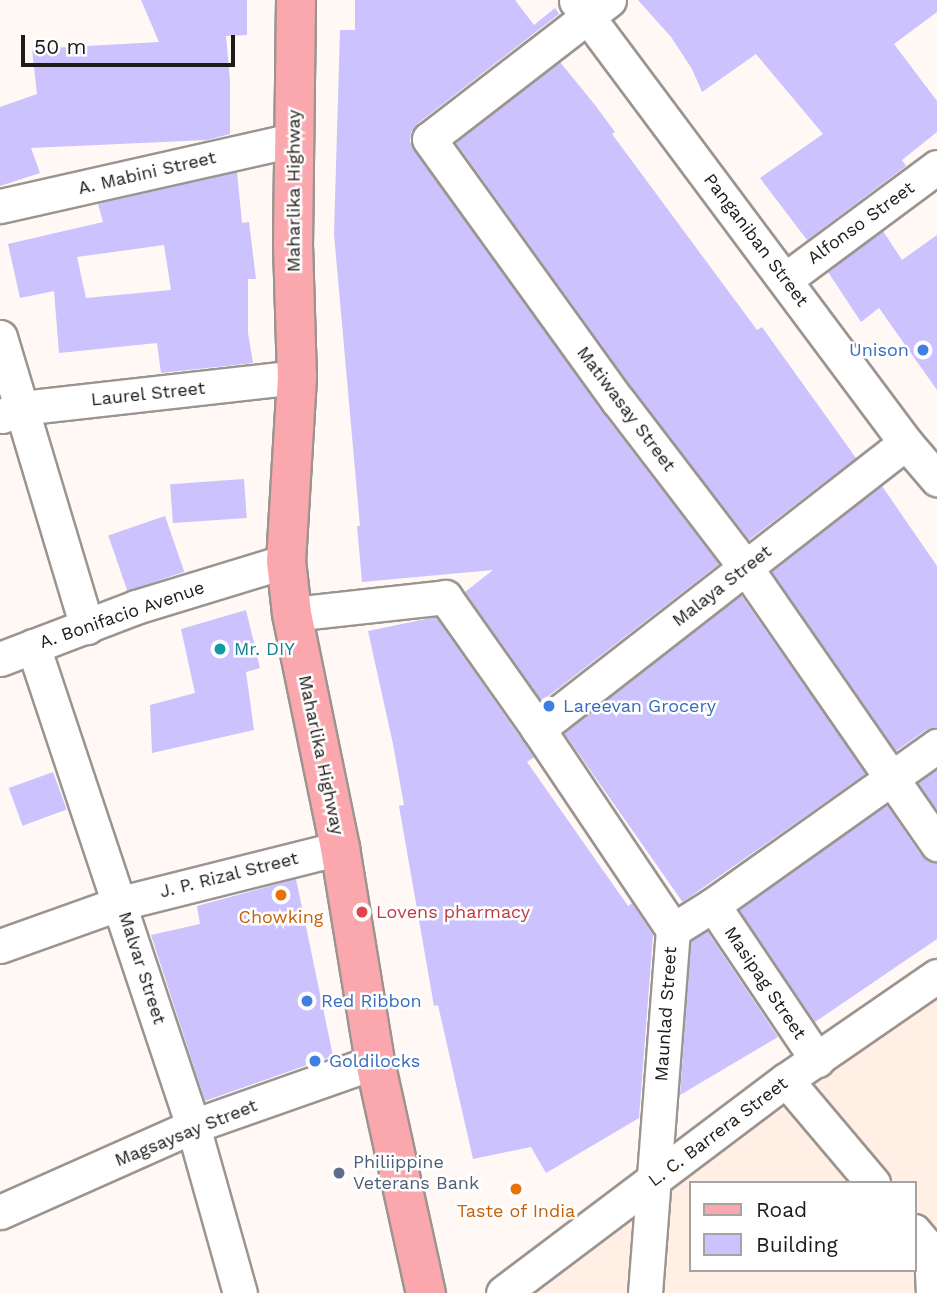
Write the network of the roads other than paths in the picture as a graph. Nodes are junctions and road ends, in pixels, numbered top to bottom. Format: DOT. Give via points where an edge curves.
graph roads {
  1 [pos="296,0"];
  2 [pos="591,6"];
  3 [pos="293,140"];
  4 [pos="937,167"];
  5 [pos="0,206"];
  6 [pos="786,279"];
  7 [pos="0,337"];
  8 [pos="297,377"];
  9 [pos="11,412"];
  10 [pos="906,443"];
  11 [pos="937,479"];
  12 [pos="286,561"];
  13 [pos="746,568"];
  14 [pos="292,614"];
  15 [pos="88,628"];
  16 [pos="33,646"];
  17 [pos="0,659"];
  18 [pos="538,729"];
  19 [pos="937,746"];
  20 [pos="891,779"];
  21 [pos="937,844"];
  22 [pos="340,848"];
  23 [pos="121,903"];
  24 [pos="713,905"];
  25 [pos="673,930"];
  26 [pos="0,946"];
  27 [pos="937,976"];
  28 [pos="817,1060"];
  29 [pos="375,1062"];
  30 [pos="786,1080"];
  31 [pos="193,1126"];
  32 [pos="871,1181"];
  33 [pos="0,1212"];
  34 [pos="928,1243"];
  35 [pos="240,1293"];
  36 [pos="426,1293"];
  37 [pos="503,1293"];
  38 [pos="645,1293"];
  39 [pos="934,1293"];
  1 -- 3 [label="main road, Maharlika Highway"];
  2 -- 6 [label="street, Panganiban Street"];
  2 -- 13 [label="street, Matiwasay Street" via="429,139"];
  3 -- 5 [label="street, A. Mabini Street"];
  3 -- 8 [label="main road, Maharlika Highway"];
  4 -- 6 [label="street, Alfonso Street"];
  6 -- 10 [label="street, Panganiban Street"];
  7 -- 9 [label="street"];
  8 -- 9 [label="street, Laurel Street"];
  8 -- 12 [label="main road, Maharlika Highway"];
  9 -- 15 [label="street"];
  10 -- 11 [label="street, Panganiban Street"];
  10 -- 13 [label="street, Malaya Street"];
  12 -- 14 [label="main road, Maharlika Highway"];
  12 -- 15 [label="street, A. Bonifacio Avenue" via="136,607"];
  13 -- 18 [label="street, Malaya Street"];
  13 -- 20 [label="street, Matiwasay Street"];
  14 -- 18 [label="street" via="445,597"];
  14 -- 22 [label="main road, Maharlika Highway"];
  15 -- 16 [label="street, A. Bonifacio Avenue"];
  16 -- 17 [label="street, A. Bonifacio Avenue"];
  16 -- 23 [label="street, Malvar Street"];
  18 -- 25 [label="street"];
  19 -- 20 [label="street, Maunlad Street"];
  20 -- 21 [label="street, Matiwasay Street"];
  20 -- 24 [label="street, Maunlad Street"];
  22 -- 23 [label="street, J. P. Rizal Street"];
  22 -- 29 [label="main road, Maharlika Highway"];
  23 -- 26 [label="street, J. P. Rizal Street"];
  23 -- 31 [label="street, Malvar Street"];
  24 -- 25 [label="street, Maunlad Street"];
  24 -- 28 [label="street, Masipag Street"];
  25 -- 38 [label="street, Maunlad Street"];
  27 -- 28 [label="street, L. C. Barrera Street"];
  28 -- 30 [label="street, L. C. Barrera Street"];
  29 -- 31 [label="street, Magsaysay Street"];
  29 -- 36 [label="main road, Maharlika Highway"];
  30 -- 32 [label="street"];
  30 -- 37 [label="street, L. C. Barrera Street"];
  31 -- 33 [label="street, Magsaysay Street"];
  31 -- 35 [label="street, Malvar Street"];
  34 -- 39 [label="street"];
}
